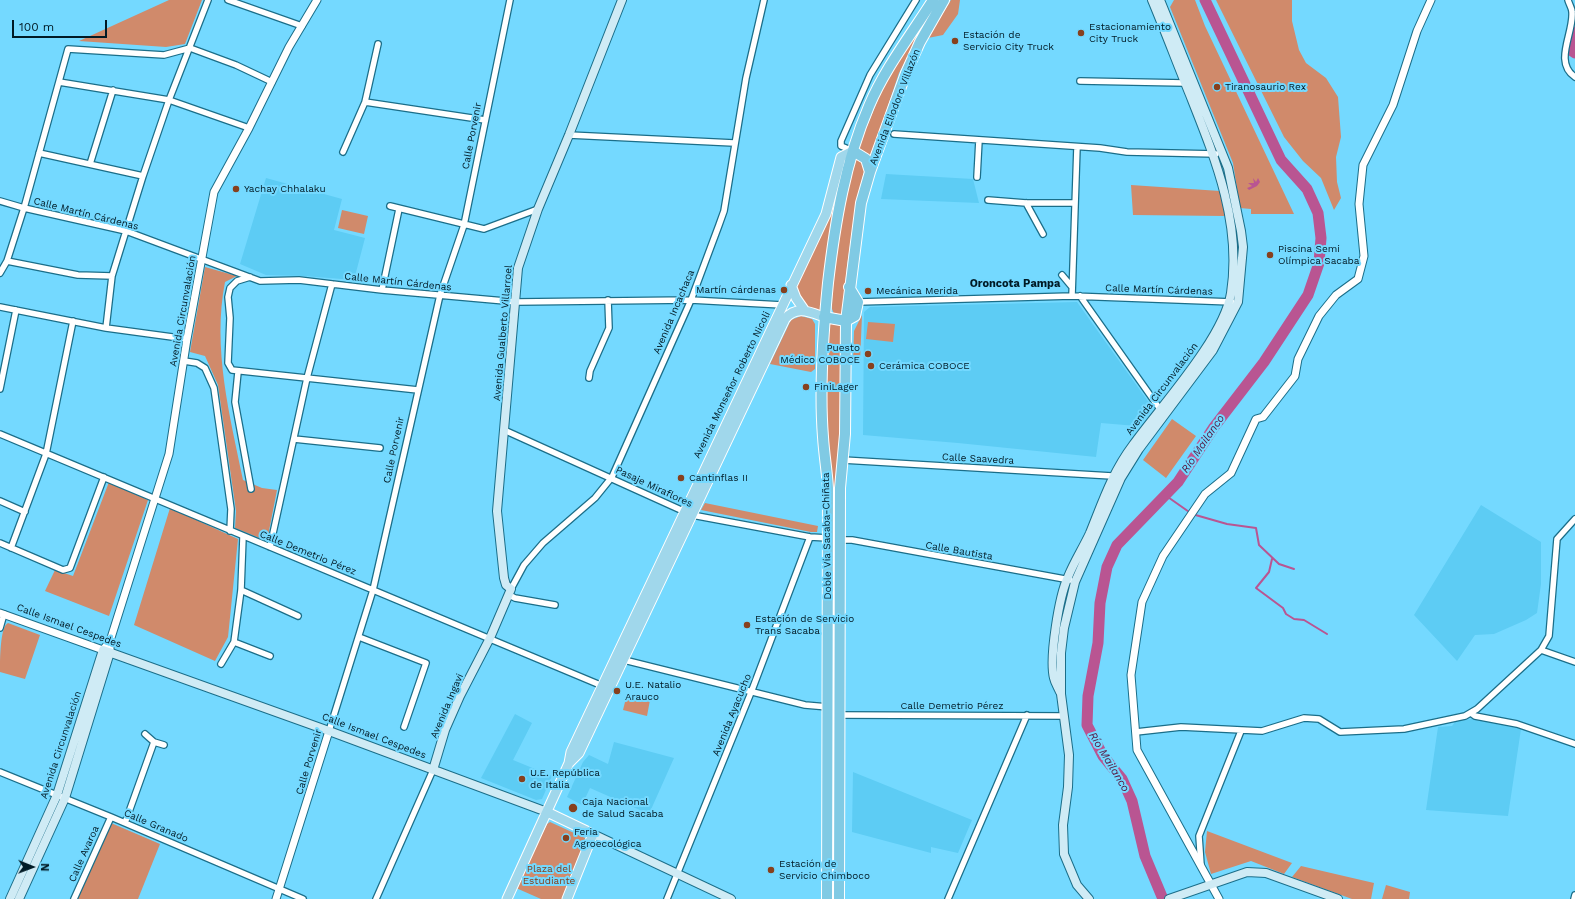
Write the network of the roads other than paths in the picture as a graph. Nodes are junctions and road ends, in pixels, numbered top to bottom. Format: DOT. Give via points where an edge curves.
graph roads {
  1 [pos="208,0"];
  2 [pos="228,0"];
  3 [pos="317,0"];
  4 [pos="510,0"];
  5 [pos="622,0"];
  6 [pos="764,0"];
  7 [pos="916,0"];
  8 [pos="933,0"];
  9 [pos="944,0"];
  10 [pos="1431,0"];
  11 [pos="1568,0"];
  12 [pos="1156,1"];
  13 [pos="302,26"];
  14 [pos="378,44"];
  15 [pos="190,48"];
  16 [pos="1575,78"];
  17 [pos="1080,81"];
  18 [pos="59,82"];
  19 [pos="272,82"];
  20 [pos="1185,83"];
  21 [pos="113,90"];
  22 [pos="169,100"];
  23 [pos="365,102"];
  24 [pos="485,120"];
  25 [pos="249,128"];
  26 [pos="894,134"];
  27 [pos="569,135"];
  28 [pos="979,140"];
  29 [pos="734,143"];
  30 [pos="1077,147"];
  31 [pos="853,151"];
  32 [pos="343,152"];
  33 [pos="39,153"];
  34 [pos="1218,153"];
  35 [pos="90,164"];
  36 [pos="870,172"];
  37 [pos="142,176"];
  38 [pos="977,177"];
  39 [pos="988,200"];
  40 [pos="0,201"];
  41 [pos="1026,203"];
  42 [pos="1075,203"];
  43 [pos="390,206"];
  44 [pos="24,208"];
  45 [pos="399,209"];
  46 [pos="538,209"];
  47 [pos="464,225"];
  48 [pos="126,231"];
  49 [pos="1043,234"];
  50 [pos="202,260"];
  51 [pos="7,261"];
  52 [pos="0,273"];
  53 [pos="1062,275"];
  54 [pos="112,276"];
  55 [pos="250,277"];
  56 [pos="332,284"];
  57 [pos="791,285"];
  58 [pos="849,287"];
  59 [pos="1072,287"];
  60 [pos="382,290"];
  61 [pos="440,296"];
  62 [pos="1072,296"];
  63 [pos="1080,296"];
  64 [pos="608,300"];
  65 [pos="691,300"];
  66 [pos="516,302"];
  67 [pos="858,302"];
  68 [pos="1234,302"];
  69 [pos="782,305"];
  70 [pos="0,307"];
  71 [pos="16,310"];
  72 [pos="805,311"];
  73 [pos="824,317"];
  74 [pos="73,321"];
  75 [pos="846,321"];
  76 [pos="106,328"];
  77 [pos="187,339"];
  78 [pos="184,361"];
  79 [pos="238,372"];
  80 [pos="307,378"];
  81 [pos="589,378"];
  82 [pos="0,389"];
  83 [pos="418,390"];
  84 [pos="1162,412"];
  85 [pos="504,430"];
  86 [pos="0,434"];
  87 [pos="294,439"];
  88 [pos="380,448"];
  89 [pos="46,454"];
  90 [pos="843,460"];
  91 [pos="1112,476"];
  92 [pos="104,477"];
  93 [pos="612,477"];
  94 [pos="251,489"];
  95 [pos="154,500"];
  96 [pos="0,501"];
  97 [pos="25,512"];
  98 [pos="687,513"];
  99 [pos="1575,519"];
  100 [pos="230,531"];
  101 [pos="243,537"];
  102 [pos="810,537"];
  103 [pos="828,538"];
  104 [pos="840,540"];
  105 [pos="0,543"];
  106 [pos="270,547"];
  107 [pos="11,548"];
  108 [pos="1067,579"];
  109 [pos="1075,582"];
  110 [pos="241,590"];
  111 [pos="373,590"];
  112 [pos="510,592"];
  113 [pos="555,605"];
  114 [pos="2,614"];
  115 [pos="298,616"];
  116 [pos="0,628"];
  117 [pos="359,637"];
  118 [pos="490,638"];
  119 [pos="234,642"];
  120 [pos="1540,650"];
  121 [pos="106,651"];
  122 [pos="270,656"];
  123 [pos="619,659"];
  124 [pos="1575,662"];
  125 [pos="221,664"];
  126 [pos="605,687"];
  127 [pos="752,690"];
  128 [pos="1061,694"];
  129 [pos="828,707"];
  130 [pos="1471,713"];
  131 [pos="840,715"];
  132 [pos="1027,715"];
  133 [pos="1064,716"];
  134 [pos="404,727"];
  135 [pos="329,731"];
  136 [pos="1241,731"];
  137 [pos="1136,732"];
  138 [pos="145,734"];
  139 [pos="154,742"];
  140 [pos="1575,744"];
  141 [pos="164,745"];
  142 [pos="433,770"];
  143 [pos="0,772"];
  144 [pos="57,795"];
  145 [pos="65,798"];
  146 [pos="547,812"];
  147 [pos="111,817"];
  148 [pos="125,823"];
  149 [pos="593,834"];
  150 [pos="1201,866"];
  151 [pos="678,873"];
  152 [pos="1210,885"];
  153 [pos="280,890"];
  154 [pos="1575,895"];
  155 [pos="10,899"];
  156 [pos="20,899"];
  157 [pos="74,899"];
  158 [pos="276,899"];
  159 [pos="304,899"];
  160 [pos="376,899"];
  161 [pos="507,899"];
  162 [pos="567,899"];
  163 [pos="667,899"];
  164 [pos="731,899"];
  165 [pos="827,899"];
  166 [pos="839,899"];
  167 [pos="948,899"];
  168 [pos="1089,899"];
  169 [pos="1169,899"];
  170 [pos="1219,899"];
  171 [pos="1338,899"];
  172 [pos="1574,899"];
  1 -- 15 [label="street"];
  2 -- 13 [label="street"];
  3 -- 13 [label="street, Avenida Circunvalación"];
  4 -- 24 [label="street, Calle Porvenir"];
  5 -- 27 [label="main road, Avenida Gualberto Villarroel"];
  6 -- 29 [label="street, Avenida Incachaca"];
  7 -- 31 [label="street" via="870,75 841,141 841,146"];
  8 -- 31 [label="highway, Avenida Eliodoro Villazón" via="877,89"];
  9 -- 36 [label="highway, Avenida Eliodoro Villazón" via="906,73"];
  10 -- 137 [label="street" via="1417,31 1393,105 1363,165 1359,204 1364,256 1358,279 1336,295 1319,316 1298,359 1295,376 1263,417 1256,419 1232,473 1205,494 1163,556 1142,602 1132,675"];
  11 -- 16 [label="street" via="1572,12 1565,63"];
  12 -- 20 [label="main road, Avenida Circunvalación"];
  12 -- 34 [label="main road, Avenida Circunvalación"];
  13 -- 19 [label="street, Avenida Circunvalación"];
  14 -- 23 [label="street"];
  15 -- 18 [label="street" via="164,56 68,49"];
  15 -- 19 [label="street"];
  15 -- 22 [label="street"];
  17 -- 20 [label="street"];
  18 -- 21 [label="street"];
  18 -- 33 [label="street"];
  19 -- 25 [label="street, Avenida Circunvalación"];
  20 -- 34 [label="main road, Avenida Circunvalación"];
  21 -- 22 [label="street"];
  21 -- 35 [label="street"];
  22 -- 25 [label="street"];
  22 -- 37 [label="street"];
  23 -- 24 [label="street"];
  23 -- 32 [label="street"];
  24 -- 47 [label="street, Calle Porvenir"];
  25 -- 50 [label="street, Avenida Circunvalación" via="214,192"];
  26 -- 28 [label="street"];
  27 -- 29 [label="street"];
  27 -- 46 [label="main road, Avenida Gualberto Villarroel"];
  28 -- 30 [label="street"];
  28 -- 38 [label="street"];
  29 -- 65 [label="street, Avenida Incachaca" via="724,211"];
  30 -- 34 [label="street" via="1127,152"];
  30 -- 42 [label="street"];
  31 -- 36 [label="highway" via="866,159"];
  31 -- 57 [label="main road, Avenida Monseñor Roberto Nicoli" via="841,157 826,214"];
  31 -- 73 [label="highway, Doble Vía Sacaba-Chiñata" via="838,212"];
  33 -- 35 [label="street"];
  33 -- 44 [label="street"];
  34 -- 68 [label="main road, Avenida Circunvalación" via="1233,214"];
  35 -- 37 [label="street"];
  36 -- 58 [label="highway, Doble Vía Sacaba-Chiñata" via="860,209"];
  37 -- 48 [label="street"];
  39 -- 41 [label="street"];
  40 -- 44 [label="street, Calle Martín Cárdenas"];
  41 -- 42 [label="street"];
  41 -- 49 [label="street"];
  42 -- 59 [label="street"];
  43 -- 45 [label="street"];
  44 -- 48 [label="street, Calle Martín Cárdenas"];
  44 -- 51 [label="street"];
  45 -- 47 [label="street"];
  45 -- 60 [label="street"];
  46 -- 47 [label="street" via="484,229"];
  46 -- 66 [label="main road, Avenida Gualberto Villarroel" via="518,268"];
  47 -- 61 [label="street, Calle Porvenir"];
  48 -- 50 [label="street, Calle Martín Cárdenas"];
  48 -- 54 [label="street"];
  50 -- 55 [label="street, Calle Martín Cárdenas"];
  50 -- 77 [label="street, Avenida Circunvalación"];
  51 -- 52 [label="street"];
  51 -- 54 [label="street" via="78,275"];
  53 -- 59 [label="street"];
  54 -- 76 [label="street"];
  55 -- 56 [label="street, Calle Martín Cárdenas" via="260,281 299,280"];
  55 -- 79 [label="street" via="237,281 230,288 228,297 228,363 232,370"];
  56 -- 60 [label="street, Calle Martín Cárdenas"];
  56 -- 80 [label="street"];
  57 -- 69 [label="main road, Avenida Monseñor Roberto Nicoli"];
  57 -- 72 [label="main road"];
  58 -- 67 [label="highway"];
  58 -- 75 [label="highway, Doble Vía Sacaba-Chiñata"];
  59 -- 62 [label="street"];
  60 -- 61 [label="street, Calle Martín Cárdenas"];
  61 -- 66 [label="street, Calle Martín Cárdenas"];
  61 -- 83 [label="street, Calle Porvenir"];
  62 -- 63 [label="street, Calle Martín Cárdenas"];
  62 -- 67 [label="street, Calle Martín Cárdenas"];
  63 -- 68 [label="street, Calle Martín Cárdenas"];
  63 -- 84 [label="street"];
  64 -- 65 [label="street, Calle Martín Cárdenas"];
  64 -- 66 [label="street, Calle Martín Cárdenas"];
  64 -- 81 [label="street" via="609,328"];
  65 -- 69 [label="street, Calle Martín Cárdenas"];
  65 -- 93 [label="street, Avenida Incachaca"];
  66 -- 85 [label="main road, Avenida Gualberto Villarroel"];
  67 -- 75 [label="highway" via="855,316"];
  68 -- 84 [label="main road, Avenida Circunvalación"];
  69 -- 98 [label="main road, Avenida Monseñor Roberto Nicoli"];
  70 -- 71 [label="street"];
  71 -- 74 [label="street"];
  71 -- 82 [label="street"];
  72 -- 73 [label="main road"];
  72 -- 98 [label="main road, Avenida Monseñor Roberto Nicoli" via="794,312 785,319"];
  73 -- 75 [label="highway"];
  73 -- 103 [label="highway, Doble Vía Sacaba-Chiñata" via="822,436 828,488"];
  74 -- 76 [label="street"];
  74 -- 89 [label="street"];
  75 -- 90 [label="highway, Doble Vía Sacaba-Chiñata"];
  76 -- 77 [label="street"];
  77 -- 78 [label="street, Avenida Circunvalación"];
  78 -- 95 [label="street, Avenida Circunvalación" via="170,454"];
  78 -- 100 [label="street" via="197,363 205,368 214,388 231,510"];
  79 -- 80 [label="street"];
  79 -- 94 [label="street" via="235,402"];
  80 -- 83 [label="street"];
  80 -- 87 [label="street"];
  83 -- 111 [label="street, Calle Porvenir"];
  84 -- 91 [label="main road, Avenida Circunvalación"];
  84 -- 109 [label="main road, Avenida Circunvalación" via="1121,478"];
  85 -- 93 [label="street, Pasaje Miraflores"];
  85 -- 112 [label="main road, Avenida Gualberto Villarroel" via="497,511 504,578"];
  86 -- 89 [label="street, Calle Demetrio Pérez"];
  87 -- 88 [label="street"];
  87 -- 106 [label="street"];
  89 -- 92 [label="street, Calle Demetrio Pérez"];
  89 -- 97 [label="street"];
  90 -- 91 [label="street, Calle Saavedra"];
  90 -- 104 [label="highway, Doble Vía Sacaba-Chiñata"];
  91 -- 108 [label="main road, Avenida Circunvalación" via="1089,535"];
  92 -- 95 [label="street, Calle Demetrio Pérez"];
  92 -- 107 [label="street" via="70,568 63,570"];
  93 -- 98 [label="street, Pasaje Miraflores"];
  93 -- 112 [label="street, Avenida Incachaca" via="595,498 543,543 524,565"];
  95 -- 100 [label="street, Calle Demetrio Pérez"];
  95 -- 121 [label="street, Avenida Circunvalación"];
  96 -- 97 [label="street"];
  97 -- 107 [label="street"];
  98 -- 102 [label="street, Pasaje Miraflores"];
  98 -- 123 [label="main road, Avenida Monseñor Roberto Nicoli"];
  99 -- 120 [label="street" via="1556,539 1549,636"];
  100 -- 101 [label="street, Calle Demetrio Pérez"];
  101 -- 106 [label="street, Calle Demetrio Pérez"];
  101 -- 110 [label="street"];
  102 -- 103 [label="street, Pasaje Miraflores"];
  102 -- 127 [label="street, Avenida Ayacucho"];
  103 -- 129 [label="highway, Doble Vía Sacaba-Chiñata"];
  104 -- 108 [label="street, Calle Bautista" via="852,540"];
  104 -- 131 [label="highway, Doble Vía Sacaba-Chiñata"];
  105 -- 107 [label="street"];
  106 -- 111 [label="street, Calle Demetrio Pérez"];
  108 -- 109 [label="street, Calle Bautista"];
  108 -- 128 [label="main road, Avenida Circunvalación" via="1056,629 1053,658 1054,678"];
  109 -- 128 [label="main road, Avenida Circunvalación" via="1064,628"];
  110 -- 115 [label="street"];
  110 -- 119 [label="street"];
  111 -- 117 [label="street, Calle Porvenir"];
  111 -- 118 [label="street, Calle Demetrio Pérez"];
  112 -- 113 [label="street" via="515,598"];
  112 -- 118 [label="main road, Avenida Ingavi"];
  114 -- 116 [label="street"];
  114 -- 121 [label="street, Calle Ismael Cespedes"];
  117 -- 134 [label="street" via="426,663"];
  117 -- 135 [label="street, Calle Porvenir"];
  118 -- 126 [label="street, Calle Demetrio Pérez"];
  118 -- 142 [label="main road, Avenida Ingavi" via="454,709"];
  119 -- 122 [label="street"];
  119 -- 125 [label="street"];
  120 -- 124 [label="street"];
  120 -- 130 [label="street"];
  121 -- 135 [label="main road, Calle Ismael Cespedes"];
  121 -- 144 [label="main road, Avenida Circunvalación"];
  121 -- 145 [label="main road, Avenida Circunvalación"];
  123 -- 126 [label="main road, Avenida Monseñor Roberto Nicoli"];
  123 -- 127 [label="street"];
  126 -- 146 [label="main road, Avenida Monseñor Roberto Nicoli" via="571,752 569,763"];
  127 -- 129 [label="street" via="805,705"];
  127 -- 151 [label="street, Avenida Ayacucho"];
  128 -- 133 [label="main road, Avenida Circunvalación"];
  129 -- 165 [label="highway, Doble Vía Sacaba-Chiñata"];
  130 -- 136 [label="street" via="1404,729 1340,732 1319,719 1304,718 1262,731"];
  130 -- 140 [label="street" via="1517,724"];
  131 -- 132 [label="street, Calle Demetrio Pérez"];
  131 -- 166 [label="highway, Doble Vía Sacaba-Chiñata"];
  132 -- 133 [label="street, Calle Demetrio Pérez"];
  132 -- 167 [label="street"];
  133 -- 168 [label="main road, Avenida Circunvalación" via="1069,755 1063,825 1064,854 1077,885"];
  135 -- 142 [label="main road, Calle Ismael Cespedes"];
  135 -- 153 [label="street, Calle Porvenir"];
  136 -- 137 [label="street" via="1181,727"];
  136 -- 150 [label="street" via="1199,836"];
  137 -- 150 [label="street" via="1137,750"];
  138 -- 139 [label="street"];
  139 -- 141 [label="street"];
  139 -- 148 [label="street"];
  142 -- 146 [label="main road, Calle Ismael Cespedes"];
  142 -- 160 [label="street, Avenida Ingavi"];
  143 -- 144 [label="street, Calle Granado"];
  144 -- 145 [label="street, Calle Granado"];
  144 -- 155 [label="main road, Avenida Circunvalación"];
  145 -- 147 [label="street, Calle Granado"];
  145 -- 156 [label="main road, Avenida Circunvalación"];
  146 -- 149 [label="main road, Calle Ismael Cespedes"];
  146 -- 161 [label="main road, Avenida Monseñor Roberto Nicoli"];
  147 -- 148 [label="street, Calle Granado"];
  147 -- 157 [label="street, Calle Avaroa"];
  148 -- 153 [label="street, Calle Granado"];
  149 -- 151 [label="main road, Calle Ismael Cespedes"];
  149 -- 162 [label="main road"];
  150 -- 152 [label="street"];
  151 -- 163 [label="street, Avenida Ayacucho"];
  151 -- 164 [label="main road, Calle Ismael Cespedes"];
  152 -- 169 [label="main road"];
  152 -- 170 [label="street"];
  152 -- 171 [label="main road" via="1256,871"];
  153 -- 158 [label="street, Calle Porvenir"];
  153 -- 159 [label="street, Calle Granado"];
  154 -- 172 [label="street"];
}
